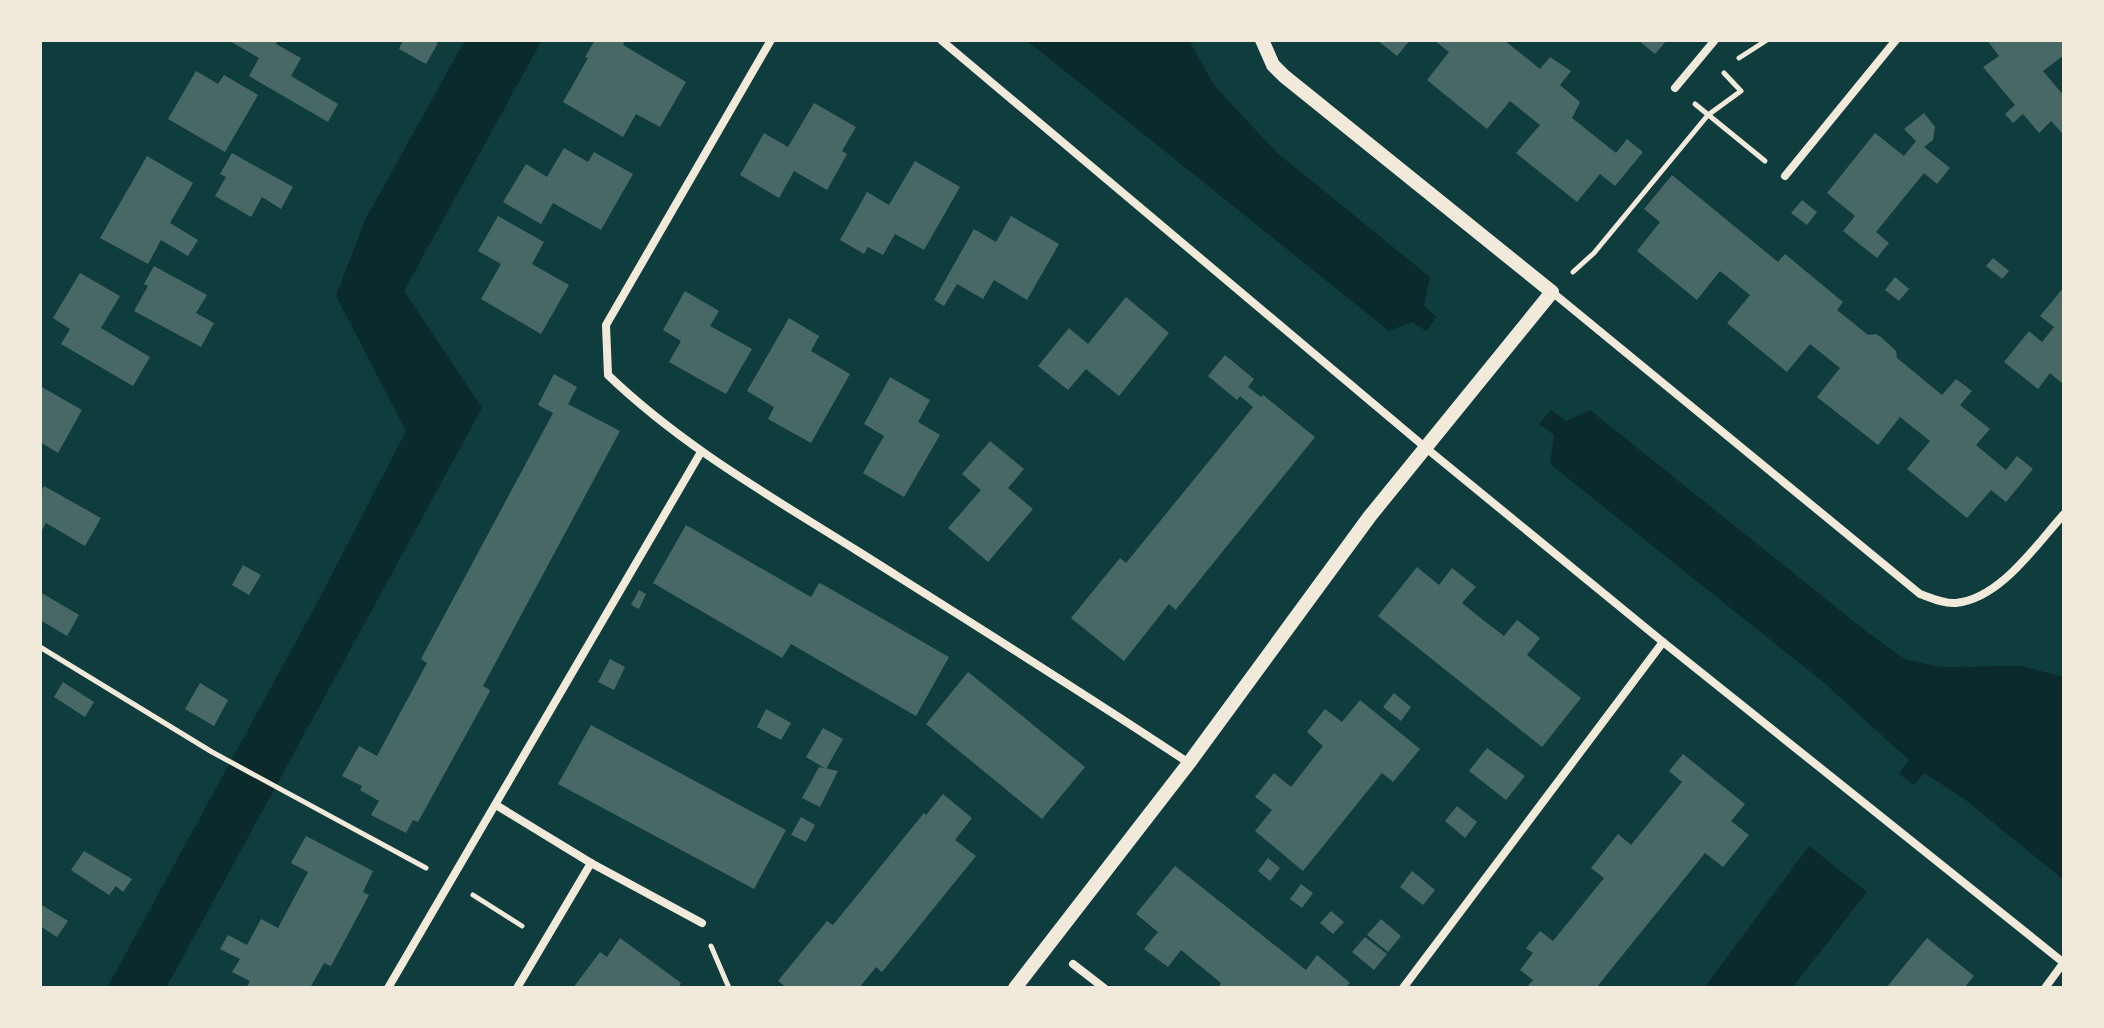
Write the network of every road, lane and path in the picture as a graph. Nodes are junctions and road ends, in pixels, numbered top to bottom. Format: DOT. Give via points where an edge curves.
graph roads {
  1 [pos="771,40"];
  2 [pos="941,40"];
  3 [pos="1262,40"];
  4 [pos="1715,40"];
  5 [pos="1767,40"];
  6 [pos="1896,40"];
  7 [pos="1675,88"];
  8 [pos="1708,115"];
  9 [pos="1785,176"];
  10 [pos="1552,292"];
  11 [pos="1426,448"];
  12 [pos="701,452"];
  13 [pos="2064,514"];
  14 [pos="1663,642"];
  15 [pos="40,647"];
  16 [pos="1189,763"];
  17 [pos="301,801"];
  18 [pos="496,805"];
  19 [pos="591,863"];
  20 [pos="702,923"];
  21 [pos="2064,962"];
  22 [pos="1073,964"];
  23 [pos="388,988"];
  24 [pos="517,988"];
  25 [pos="729,988"];
  26 [pos="1015,988"];
  27 [pos="1104,988"];
  28 [pos="1403,988"];
  29 [pos="2045,988"];
  1 -- 12 [label="street" via="606,325 608,375"];
  2 -- 11 [label="street"];
  3 -- 10 [label="street" via="1284,76"];
  4 -- 7 [label="street"];
  5 -- 8 [label="path" via="1721,70 1741,91"];
  6 -- 9 [label="street"];
  7 -- 8 [label="path"];
  8 -- 9 [label="path"];
  8 -- 10 [label="path" via="1594,253"];
  10 -- 11 [label="street"];
  10 -- 13 [label="street" via="1920,594 1953,604 1991,592"];
  11 -- 14 [label="street"];
  11 -- 16 [label="street"];
  12 -- 16 [label="street"];
  12 -- 18 [label="street"];
  14 -- 21 [label="street"];
  14 -- 28 [label="street"];
  15 -- 17 [label="path"];
  16 -- 26 [label="street"];
  18 -- 19 [label="street"];
  18 -- 23 [label="street"];
  19 -- 20 [label="street"];
  19 -- 24 [label="street"];
  20 -- 25 [label="path"];
  21 -- 29 [label="street"];
  22 -- 27 [label="street"];
}
